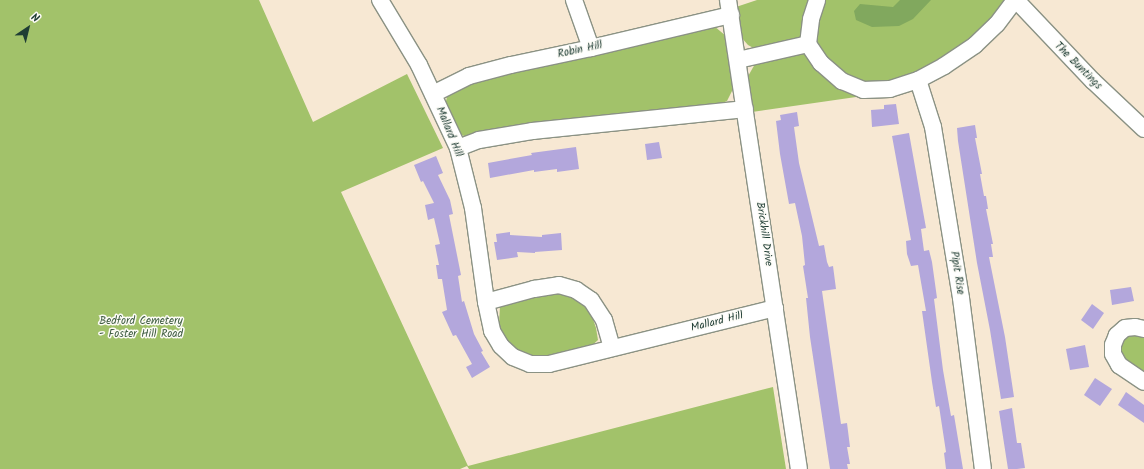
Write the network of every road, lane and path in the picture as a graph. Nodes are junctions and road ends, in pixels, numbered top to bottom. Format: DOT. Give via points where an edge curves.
graph roads {
  1 [pos="380,0"];
  2 [pos="574,0"];
  3 [pos="817,0"];
  4 [pos="1015,0"];
  5 [pos="729,8"];
  6 [pos="808,44"];
  7 [pos="591,48"];
  8 [pos="738,60"];
  9 [pos="918,80"];
  10 [pos="433,94"];
  11 [pos="745,109"];
  12 [pos="1144,129"];
  13 [pos="458,148"];
  14 [pos="486,302"];
  15 [pos="775,308"];
  16 [pos="1144,329"];
  17 [pos="612,348"];
  18 [pos="1144,382"];
  19 [pos="799,469"];
  20 [pos="983,469"];
  1 -- 10 [label="street, Mallard Hill" via="419,65"];
  2 -- 7 [label="street"];
  3 -- 6 [label="street" via="811,19"];
  4 -- 9 [label="street" via="997,24 975,45"];
  4 -- 12 [label="street, The Buntings" via="1092,81"];
  5 -- 7 [label="street, Robin Hill"];
  5 -- 8 [label="street, Brickhill Drive"];
  6 -- 8 [label="street"];
  6 -- 9 [label="street" via="821,63 842,81 863,90 890,89"];
  7 -- 10 [label="street, Robin Hill" via="476,74"];
  8 -- 11 [label="street, Brickhill Drive"];
  9 -- 20 [label="street, Pipit Rise" via="933,127 961,298"];
  10 -- 13 [label="street, Mallard Hill"];
  11 -- 13 [label="street" via="533,131 479,140"];
  11 -- 15 [label="street, Brickhill Drive"];
  13 -- 14 [label="street, Mallard Hill" via="473,208"];
  14 -- 17 [label="street" via="559,285 576,290 591,300 604,320"];
  14 -- 17 [label="street, Mallard Hill" via="492,331 501,346 513,356 530,364 549,364"];
  15 -- 17 [label="street, Mallard Hill"];
  15 -- 19 [label="street, Brickhill Drive"];
  16 -- 18 [label="street" via="1125,328 1117,335 1113,354 1119,365"];
}
